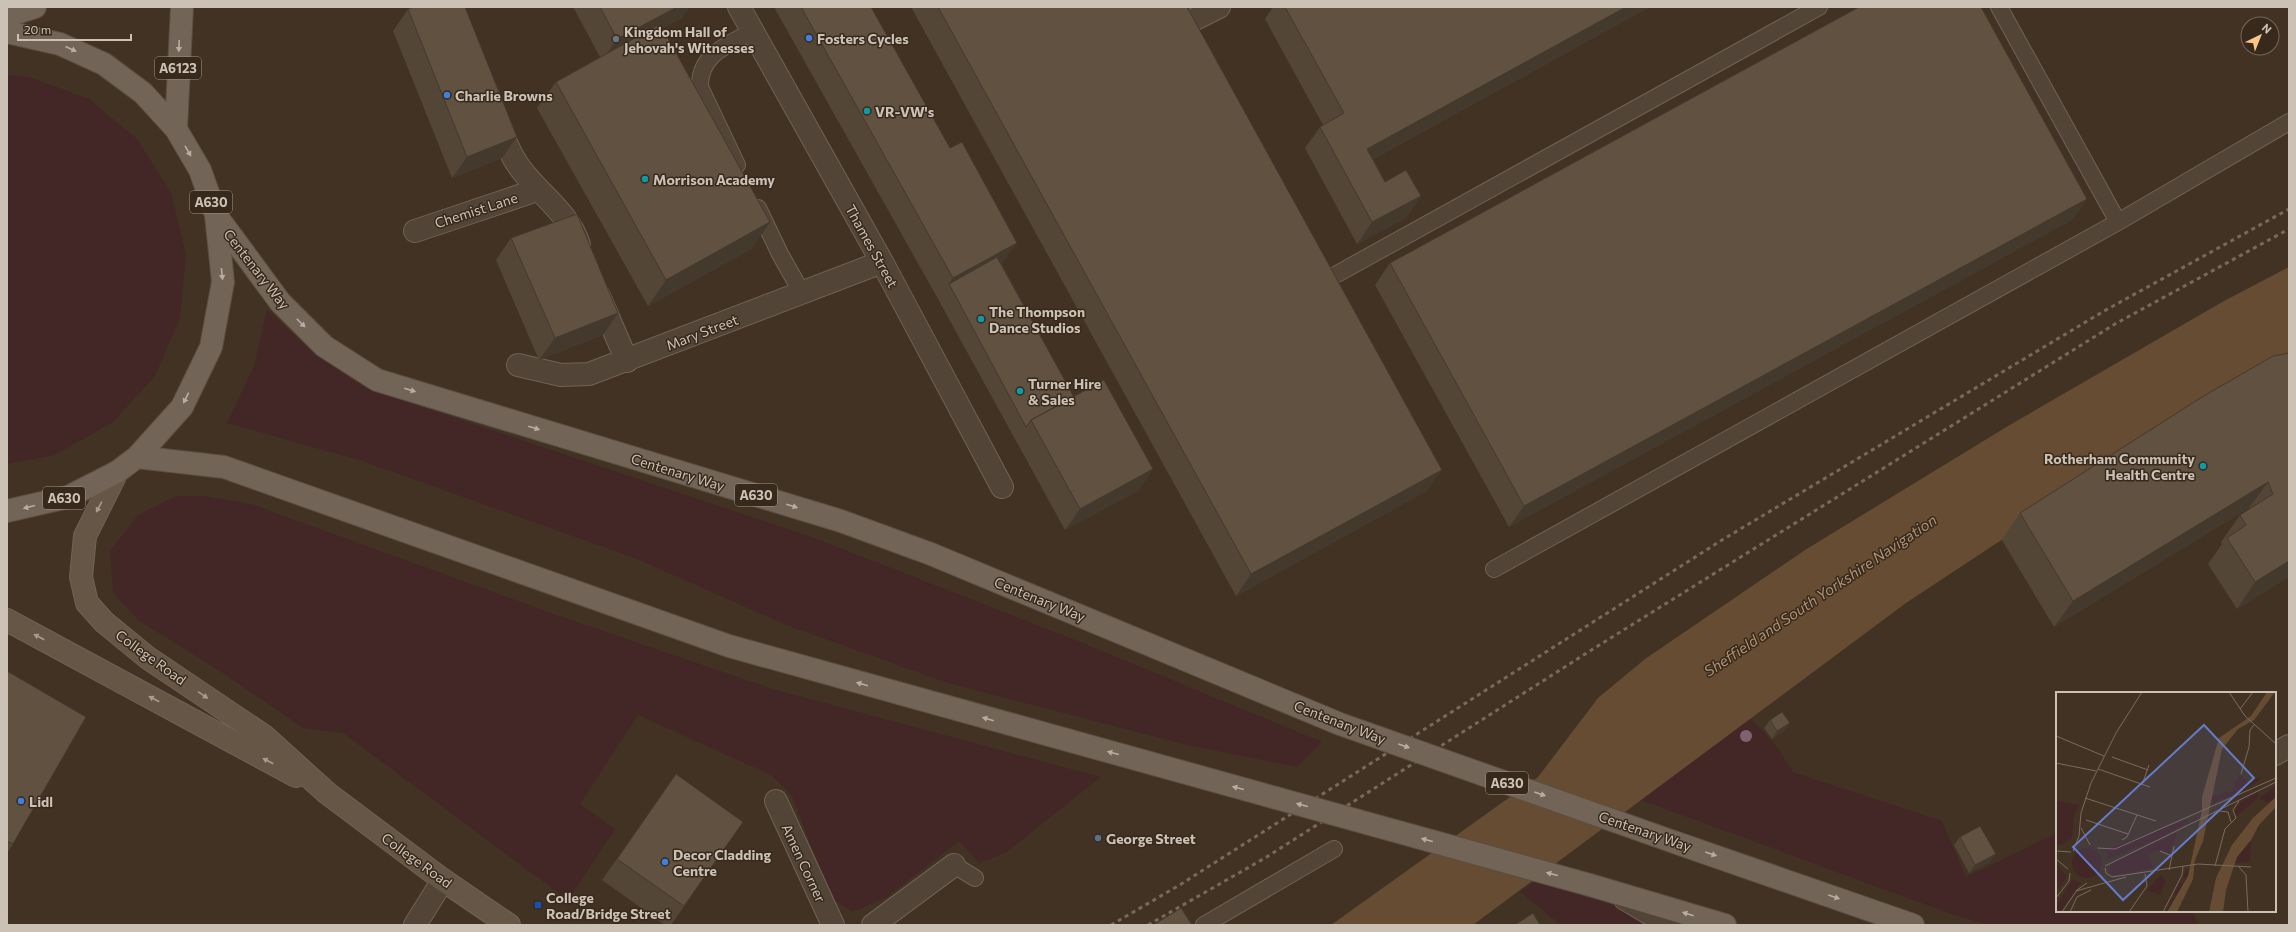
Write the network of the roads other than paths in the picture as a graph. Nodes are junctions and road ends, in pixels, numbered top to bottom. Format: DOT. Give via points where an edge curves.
graph roads {
  1 [pos="35,7"];
  2 [pos="182,7"];
  3 [pos="739,7"];
  4 [pos="1219,7"];
  5 [pos="1819,7"];
  6 [pos="1999,7"];
  7 [pos="1185,14"];
  8 [pos="7,16"];
  9 [pos="753,31"];
  10 [pos="7,32"];
  11 [pos="1200,42"];
  12 [pos="486,98"];
  13 [pos="2289,122"];
  14 [pos="176,129"];
  15 [pos="537,190"];
  16 [pos="216,215"];
  17 [pos="2118,222"];
  18 [pos="415,231"];
  19 [pos="882,262"];
  20 [pos="1337,274"];
  21 [pos="802,293"];
  22 [pos="627,361"];
  23 [pos="518,365"];
  24 [pos="137,457"];
  25 [pos="117,472"];
  26 [pos="1002,487"];
  27 [pos="7,511"];
  28 [pos="1494,569"];
  29 [pos="7,620"];
  30 [pos="2289,746"];
  31 [pos="2276,753"];
  32 [pos="327,793"];
  33 [pos="776,801"];
  34 [pos="1334,849"];
  35 [pos="954,865"];
  36 [pos="975,878"];
  37 [pos="443,880"];
  38 [pos="1599,887"];
  39 [pos="415,925"];
  40 [pos="509,925"];
  41 [pos="833,925"];
  42 [pos="873,925"];
  43 [pos="1204,925"];
  44 [pos="1669,925"];
  45 [pos="1725,925"];
  46 [pos="1913,925"];
  1 -- 8 [label="main road"];
  2 -- 14 [label="main road, A6123, one-way"];
  3 -- 9 [label="street, Thames Street"];
  4 -- 7 [label="street"];
  5 -- 20 [label="lane"];
  6 -- 17 [label="lane"];
  7 -- 11 [label="street"];
  9 -- 19 [label="street, Thames Street"];
  9 -- 21 [label="lane" via="709,57 699,76 700,87 780,254"];
  10 -- 14 [label="main road, A630, one-way" via="60,44 104,64 143,93"];
  12 -- 15 [label="street" via="516,162"];
  13 -- 17 [label="lane"];
  14 -- 16 [label="main road, A630, one-way" via="200,170"];
  15 -- 18 [label="street, Chemist Lane"];
  15 -- 22 [label="street" via="557,208 577,238 587,268"];
  16 -- 24 [label="main road, A630, one-way" via="223,282 211,347 182,407"];
  16 -- 46 [label="main road, Centenary Way / A630, one-way, bridge" via="280,302 324,346 377,380 841,521 938,557 1340,724"];
  17 -- 28 [label="lane"];
  19 -- 21 [label="street, Mary Street"];
  19 -- 26 [label="street, Thames Street"];
  21 -- 22 [label="street, Mary Street"];
  22 -- 23 [label="street, Mary Street" via="589,374 561,375"];
  24 -- 25 [label="main road, A630"];
  38 -- 24 [label="main road, one-way, bridge" via="729,646 224,467"];
  25 -- 27 [label="main road, A630, one-way" via="68,497"];
  25 -- 32 [label="street, College Road, one-way" via="85,536 81,577 88,604 104,622 148,658 264,736"];
  32 -- 29 [label="street, College Road, one-way"];
  30 -- 31 [label="street"];
  32 -- 37 [label="street, College Road"];
  33 -- 41 [label="street, Amen Corner"];
  34 -- 43 [label="lane"];
  35 -- 36 [label="lane"];
  35 -- 42 [label="street"];
  37 -- 39 [label="street"];
  37 -- 40 [label="street, College Road"];
  38 -- 44 [label="street"];
  45 -- 38 [label="main road, one-way"];
}
